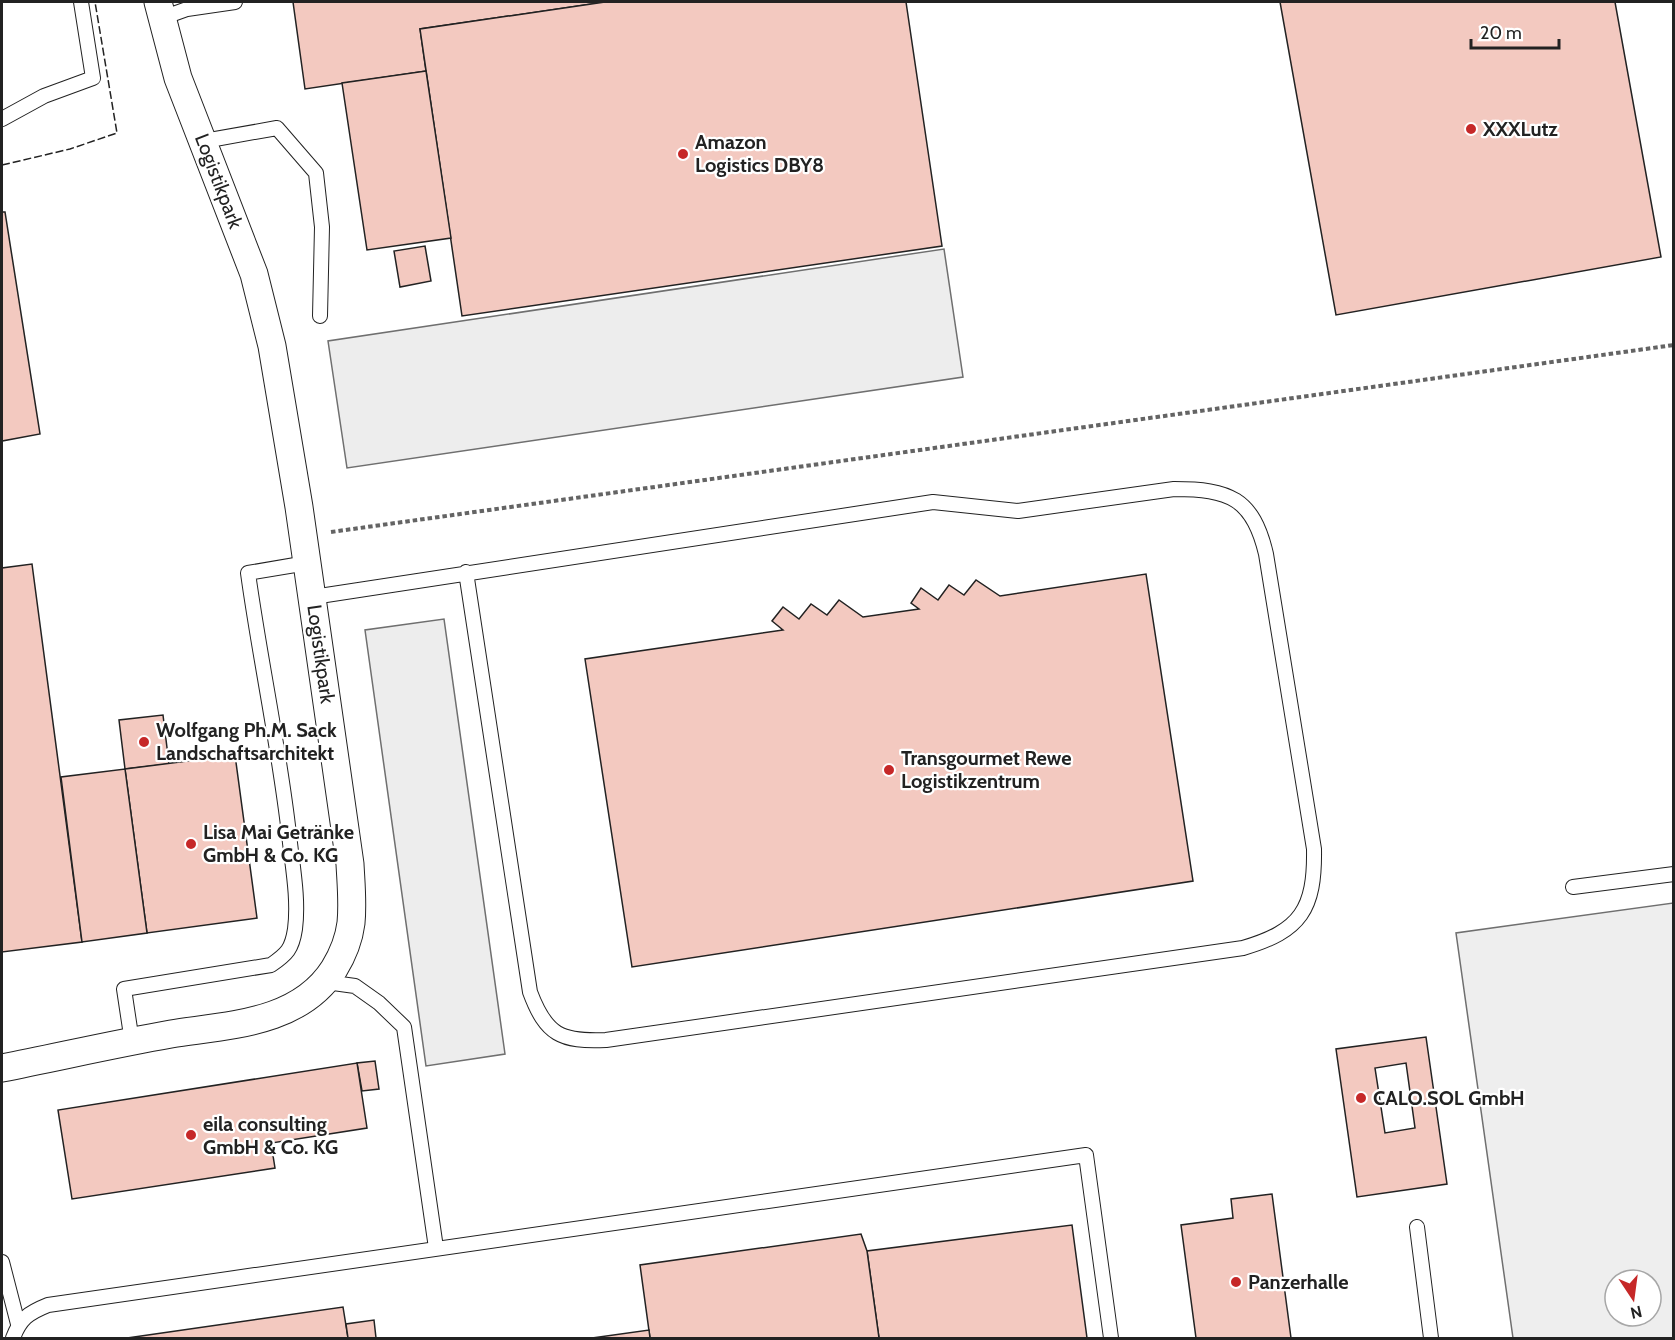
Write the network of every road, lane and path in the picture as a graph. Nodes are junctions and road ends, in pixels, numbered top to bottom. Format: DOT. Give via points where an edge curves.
graph roads {
  1 [pos="81,2"];
  2 [pos="235,2"];
  3 [pos="160,10"];
  4 [pos="2,119"];
  5 [pos="204,141"];
  6 [pos="320,316"];
  7 [pos="1674,345"];
  8 [pos="304,536"];
  9 [pos="307,563"];
  10 [pos="466,572"];
  11 [pos="313,597"];
  12 [pos="1674,874"];
  13 [pos="1573,887"];
  14 [pos="326,982"];
  15 [pos="132,1042"];
  16 [pos="2,1068"];
  17 [pos="1417,1227"];
  18 [pos="436,1248"];
  19 [pos="2,1262"];
  20 [pos="18,1324"];
  21 [pos="13,1338"];
  22 [pos="1111,1338"];
  23 [pos="1431,1338"];
  1 -- 4 [label="lane" via="93,78 44,96"];
  2 -- 3 [label="lane"];
  3 -- 5 [label="street, Logistikpark" via="178,78"];
  5 -- 6 [label="lane" via="277,128 316,173 322,227"];
  5 -- 8 [label="street, Logistikpark" via="254,274 272,346"];
  7 -- 8 [label="path"];
  8 -- 9 [label="street, Logistikpark"];
  9 -- 11 [label="street, Logistikpark"];
  9 -- 15 [label="lane" via="248,573 295,884 295,929 288,953 271,965 124,989"];
  10 -- 10 [label="lane" via="933,502 1018,511 1174,489 1219,492 1238,501 1261,532 1314,849 1311,896 1299,917 1282,933 1243,948 606,1040 580,1041 559,1035 544,1022 530,992"];
  10 -- 11 [label="lane"];
  11 -- 14 [label="street, Logistikpark" via="352,896 347,943"];
  12 -- 13 [label="lane"];
  14 -- 15 [label="street, Logistikpark" via="288,1009 252,1022"];
  14 -- 18 [label="lane" via="355,986 404,1027"];
  15 -- 16 [label="street, Logistikpark"];
  17 -- 23 [label="lane"];
  18 -- 20 [label="lane" via="48,1305 32,1311"];
  18 -- 22 [label="lane" via="1086,1155"];
  19 -- 20 [label="lane"];
  20 -- 21 [label="lane"];
}
